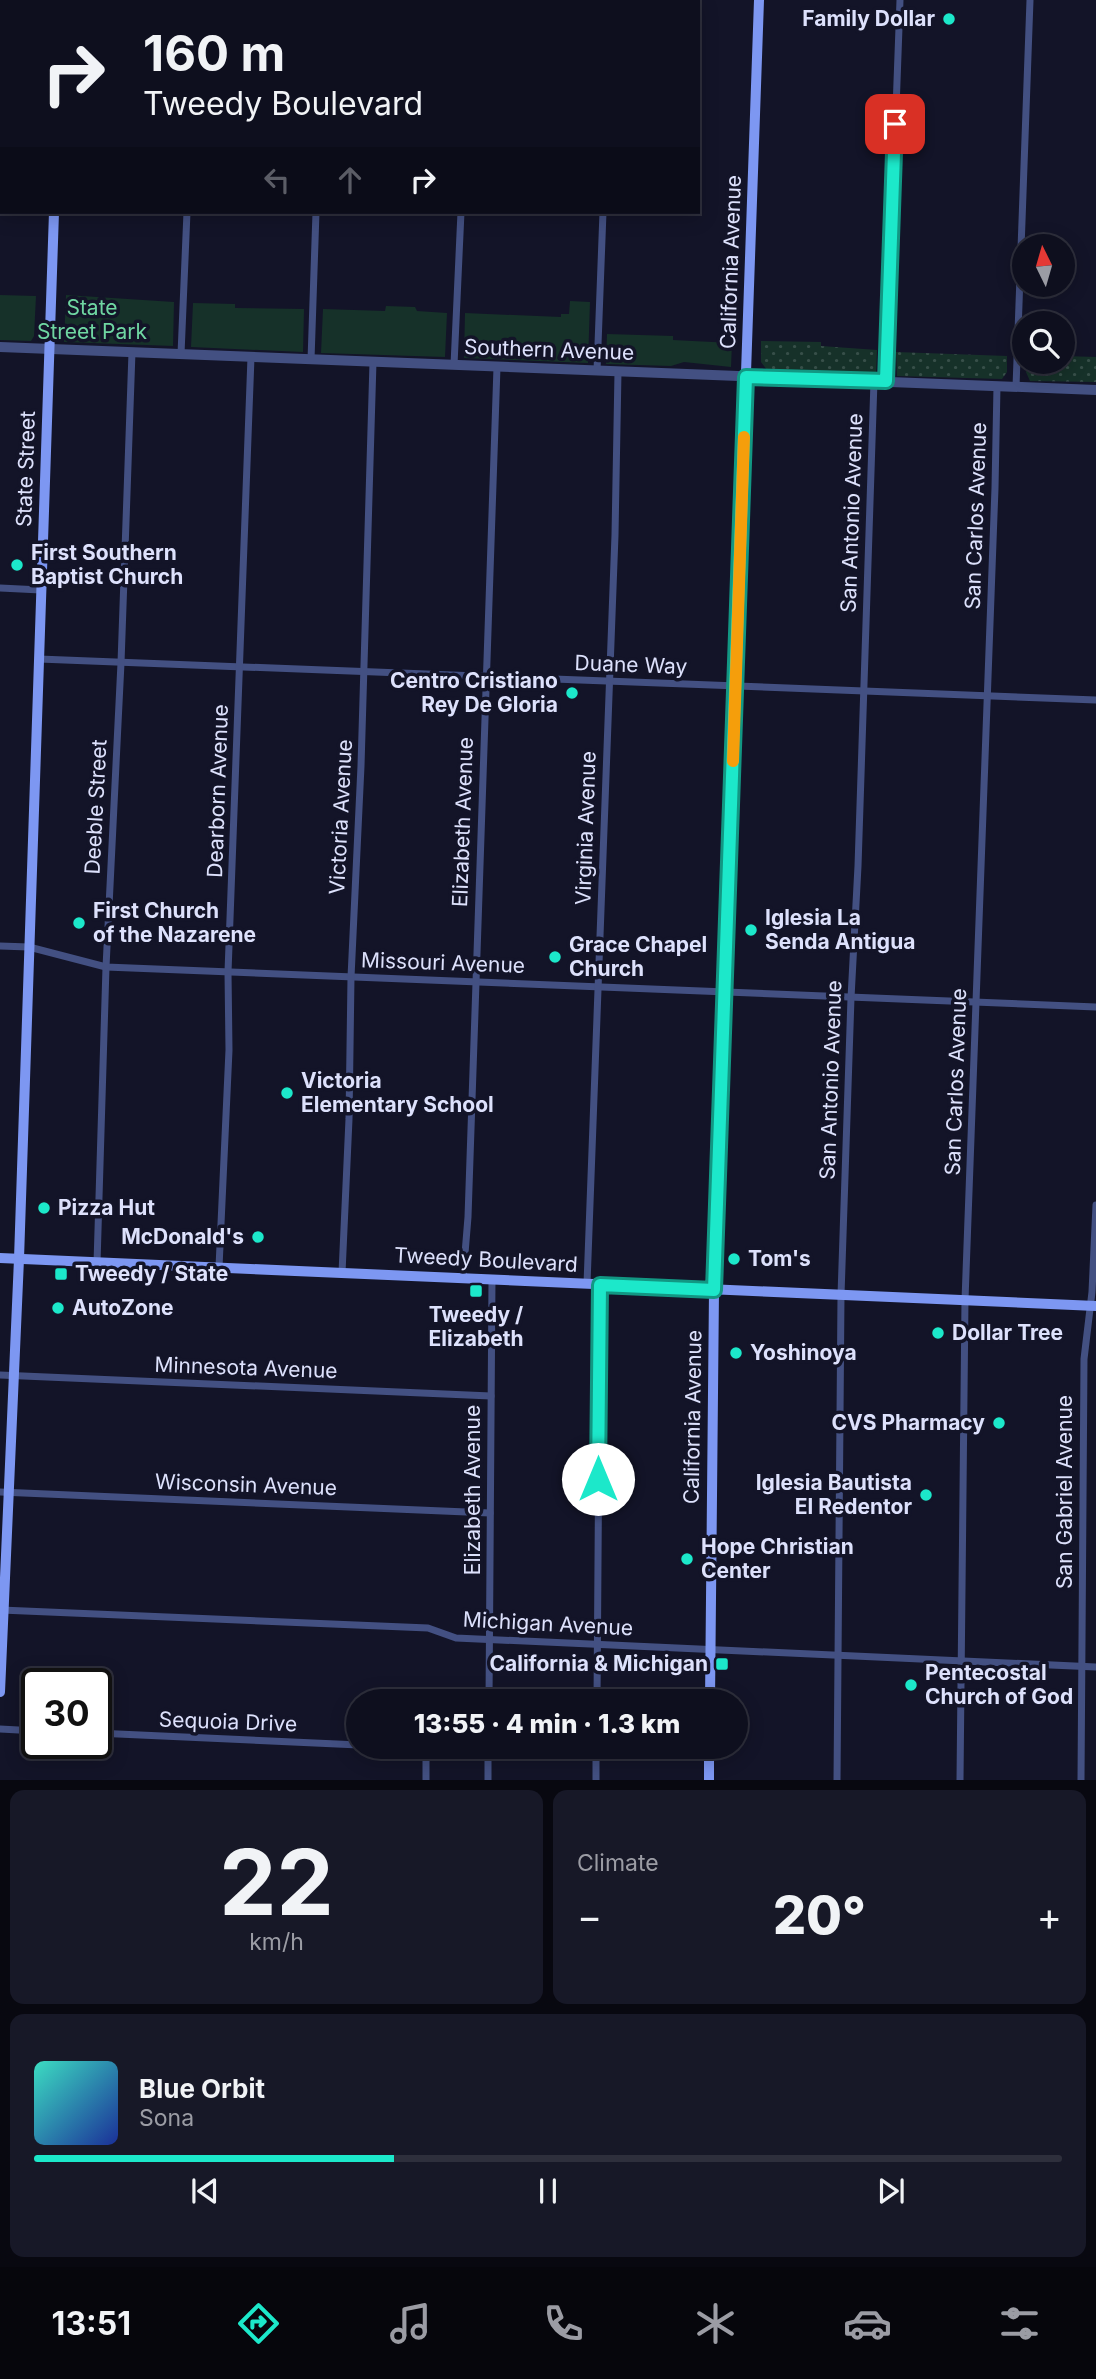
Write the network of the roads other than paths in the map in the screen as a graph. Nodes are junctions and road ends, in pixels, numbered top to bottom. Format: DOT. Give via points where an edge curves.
graph roads {
  1 [pos="760,0"];
  2 [pos="900,0"];
  3 [pos="1030,0"];
  4 [pos="54,214"];
  5 [pos="187,214"];
  6 [pos="317,214"];
  7 [pos="461,214"];
  8 [pos="603,214"];
  9 [pos="0,347"];
  10 [pos="49,349"];
  11 [pos="132,352"];
  12 [pos="181,354"];
  13 [pos="251,357"];
  14 [pos="312,360"];
  15 [pos="373,362"];
  16 [pos="454,365"];
  17 [pos="497,367"];
  18 [pos="597,371"];
  19 [pos="618,372"];
  20 [pos="746,377"];
  21 [pos="874,381"];
  22 [pos="886,381"];
  23 [pos="997,386"];
  24 [pos="1016,387"];
  25 [pos="1096,390"];
  26 [pos="0,588"];
  27 [pos="41,590"];
  28 [pos="39,659"];
  29 [pos="121,663"];
  30 [pos="240,667"];
  31 [pos="365,672"];
  32 [pos="485,677"];
  33 [pos="609,681"];
  34 [pos="736,686"];
  35 [pos="864,691"];
  36 [pos="988,696"];
  37 [pos="1096,700"];
  38 [pos="0,946"];
  39 [pos="29,947"];
  40 [pos="106,967"];
  41 [pos="228,972"];
  42 [pos="351,976"];
  43 [pos="476,981"];
  44 [pos="598,986"];
  45 [pos="725,992"];
  46 [pos="851,998"];
  47 [pos="976,1002"];
  48 [pos="1096,1007"];
  49 [pos="1096,1205"];
  50 [pos="0,1258"];
  51 [pos="19,1259"];
  52 [pos="97,1263"];
  53 [pos="219,1268"];
  54 [pos="342,1273"];
  55 [pos="463,1278"];
  56 [pos="492,1279"];
  57 [pos="587,1284"];
  58 [pos="600,1285"];
  59 [pos="714,1290"];
  60 [pos="841,1295"];
  61 [pos="965,1300"];
  62 [pos="1093,1306"];
  63 [pos="0,1375"];
  64 [pos="14,1376"];
  65 [pos="491,1396"];
  66 [pos="4,1493"];
  67 [pos="490,1513"];
  68 [pos="2,1610"];
  69 [pos="489,1640"];
  70 [pos="597,1645"];
  71 [pos="710,1650"];
  72 [pos="838,1656"];
  73 [pos="961,1661"];
  74 [pos="1082,1666"];
  75 [pos="1096,1667"];
  76 [pos="489,1689"];
  77 [pos="597,1689"];
  78 [pos="710,1689"];
  79 [pos="0,1692"];
  80 [pos="0,1729"];
  81 [pos="21,1730"];
  82 [pos="112,1734"];
  83 [pos="346,1744"];
  84 [pos="426,1759"];
  85 [pos="488,1759"];
  86 [pos="596,1759"];
  87 [pos="709,1759"];
  88 [pos="426,1780"];
  89 [pos="488,1780"];
  90 [pos="596,1780"];
  91 [pos="709,1780"];
  92 [pos="837,1780"];
  93 [pos="960,1780"];
  94 [pos="1081,1780"];
  1 -- 20 [label="main road, California Avenue"];
  2 -- 22 [label="street"];
  3 -- 24 [label="street"];
  4 -- 10 [label="main road, State Street"];
  5 -- 12 [label="street"];
  6 -- 14 [label="street"];
  7 -- 16 [label="street"];
  8 -- 18 [label="street"];
  9 -- 10 [label="street, Southern Avenue"];
  10 -- 11 [label="street, Southern Avenue"];
  10 -- 27 [label="main road, State Street"];
  11 -- 12 [label="street, Southern Avenue"];
  11 -- 29 [label="street, Deeble Street"];
  12 -- 13 [label="street, Southern Avenue"];
  13 -- 14 [label="street, Southern Avenue"];
  13 -- 30 [label="street, Dearborn Avenue"];
  14 -- 15 [label="street, Southern Avenue"];
  15 -- 16 [label="street, Southern Avenue"];
  15 -- 31 [label="street, Victoria Avenue"];
  16 -- 17 [label="street, Southern Avenue"];
  17 -- 18 [label="street, Southern Avenue"];
  17 -- 32 [label="street, Elizabeth Avenue"];
  18 -- 19 [label="street, Southern Avenue"];
  19 -- 20 [label="street, Southern Avenue"];
  19 -- 33 [label="street, Virginia Avenue"];
  20 -- 21 [label="street, Southern Avenue"];
  20 -- 34 [label="main road, California Avenue"];
  21 -- 22 [label="street, Southern Avenue"];
  21 -- 35 [label="street, San Antonio Avenue"];
  22 -- 23 [label="street, Southern Avenue"];
  23 -- 24 [label="street, Southern Avenue"];
  23 -- 36 [label="street, San Carlos Avenue"];
  24 -- 25 [label="street, Southern Avenue"];
  26 -- 27 [label="street"];
  27 -- 28 [label="main road, State Street"];
  28 -- 29 [label="street, Duane Way"];
  28 -- 39 [label="main road, State Street"];
  29 -- 30 [label="street, Duane Way"];
  29 -- 40 [label="street, Deeble Street"];
  30 -- 31 [label="street, Duane Way"];
  30 -- 41 [label="street, Dearborn Avenue"];
  31 -- 32 [label="street, Duane Way"];
  31 -- 42 [label="street, Victoria Avenue"];
  32 -- 33 [label="street, Duane Way"];
  32 -- 43 [label="street, Elizabeth Avenue"];
  33 -- 34 [label="street, Duane Way"];
  33 -- 44 [label="street, Virginia Avenue"];
  34 -- 35 [label="street, Duane Way"];
  34 -- 45 [label="main road, California Avenue"];
  35 -- 36 [label="street, Duane Way"];
  35 -- 46 [label="street, San Antonio Avenue"];
  36 -- 37 [label="street, Duane Way"];
  36 -- 47 [label="street, San Carlos Avenue"];
  38 -- 39 [label="street, Missouri Avenue"];
  39 -- 40 [label="street, Missouri Avenue"];
  39 -- 51 [label="main road, State Street"];
  40 -- 41 [label="street, Missouri Avenue"];
  40 -- 52 [label="street, Deeble Street"];
  41 -- 42 [label="street, Missouri Avenue"];
  41 -- 53 [label="street, Dearborn Avenue"];
  42 -- 43 [label="street, Missouri Avenue"];
  42 -- 54 [label="street, Victoria Avenue"];
  43 -- 44 [label="street, Missouri Avenue"];
  43 -- 55 [label="street, Elizabeth Avenue"];
  44 -- 45 [label="street, Missouri Avenue"];
  44 -- 57 [label="street, Virginia Avenue"];
  45 -- 46 [label="street, Missouri Avenue"];
  45 -- 59 [label="main road, California Avenue"];
  46 -- 47 [label="street, Missouri Avenue"];
  46 -- 60 [label="street, San Antonio Avenue"];
  47 -- 48 [label="street, Missouri Avenue"];
  47 -- 61 [label="street, San Carlos Avenue"];
  49 -- 62 [label="street, San Gabriel Avenue"];
  50 -- 51 [label="main road, Tweedy Boulevard"];
  51 -- 52 [label="main road, Tweedy Boulevard"];
  51 -- 64 [label="main road, State Street"];
  52 -- 53 [label="main road, Tweedy Boulevard"];
  53 -- 54 [label="main road, Tweedy Boulevard"];
  54 -- 55 [label="main road, Tweedy Boulevard"];
  55 -- 56 [label="main road, Tweedy Boulevard"];
  56 -- 57 [label="main road, Tweedy Boulevard"];
  56 -- 65 [label="street, Elizabeth Avenue"];
  57 -- 58 [label="main road, Tweedy Boulevard"];
  58 -- 59 [label="main road, Tweedy Boulevard"];
  58 -- 70 [label="street"];
  59 -- 60 [label="main road, Tweedy Boulevard"];
  59 -- 71 [label="main road, California Avenue"];
  60 -- 61 [label="main road, Tweedy Boulevard"];
  60 -- 72 [label="street, San Antonio Avenue"];
  61 -- 62 [label="main road, Tweedy Boulevard"];
  61 -- 73 [label="street, San Carlos Avenue"];
  62 -- 74 [label="street, San Gabriel Avenue" via="1083,1371"];
  63 -- 64 [label="street, Minnesota Avenue"];
  64 -- 65 [label="street, Minnesota Avenue"];
  64 -- 66 [label="main road, State Street"];
  65 -- 67 [label="street, Elizabeth Avenue"];
  66 -- 67 [label="street, Wisconsin Avenue"];
  66 -- 68 [label="main road, State Street"];
  67 -- 69 [label="street, Elizabeth Avenue"];
  68 -- 69 [label="street, Michigan Avenue" via="428,1628 456,1639"];
  68 -- 79 [label="main road, State Street"];
  69 -- 70 [label="street, Michigan Avenue"];
  69 -- 76 [label="street, Elizabeth Avenue"];
  70 -- 71 [label="street, Michigan Avenue"];
  70 -- 77 [label="street"];
  71 -- 72 [label="street, Michigan Avenue"];
  71 -- 78 [label="main road, California Avenue"];
  72 -- 73 [label="street, Michigan Avenue"];
  72 -- 92 [label="street, San Antonio Avenue"];
  73 -- 74 [label="street, Michigan Avenue"];
  73 -- 93 [label="street, San Carlos Avenue"];
  74 -- 75 [label="street, Michigan Avenue"];
  74 -- 94 [label="street, San Gabriel Avenue"];
  80 -- 81 [label="street"];
  82 -- 83 [label="street, Sequoia Drive"];
  84 -- 88 [label="street"];
  85 -- 89 [label="street"];
  86 -- 90 [label="street"];
  87 -- 91 [label="main road"];
}
